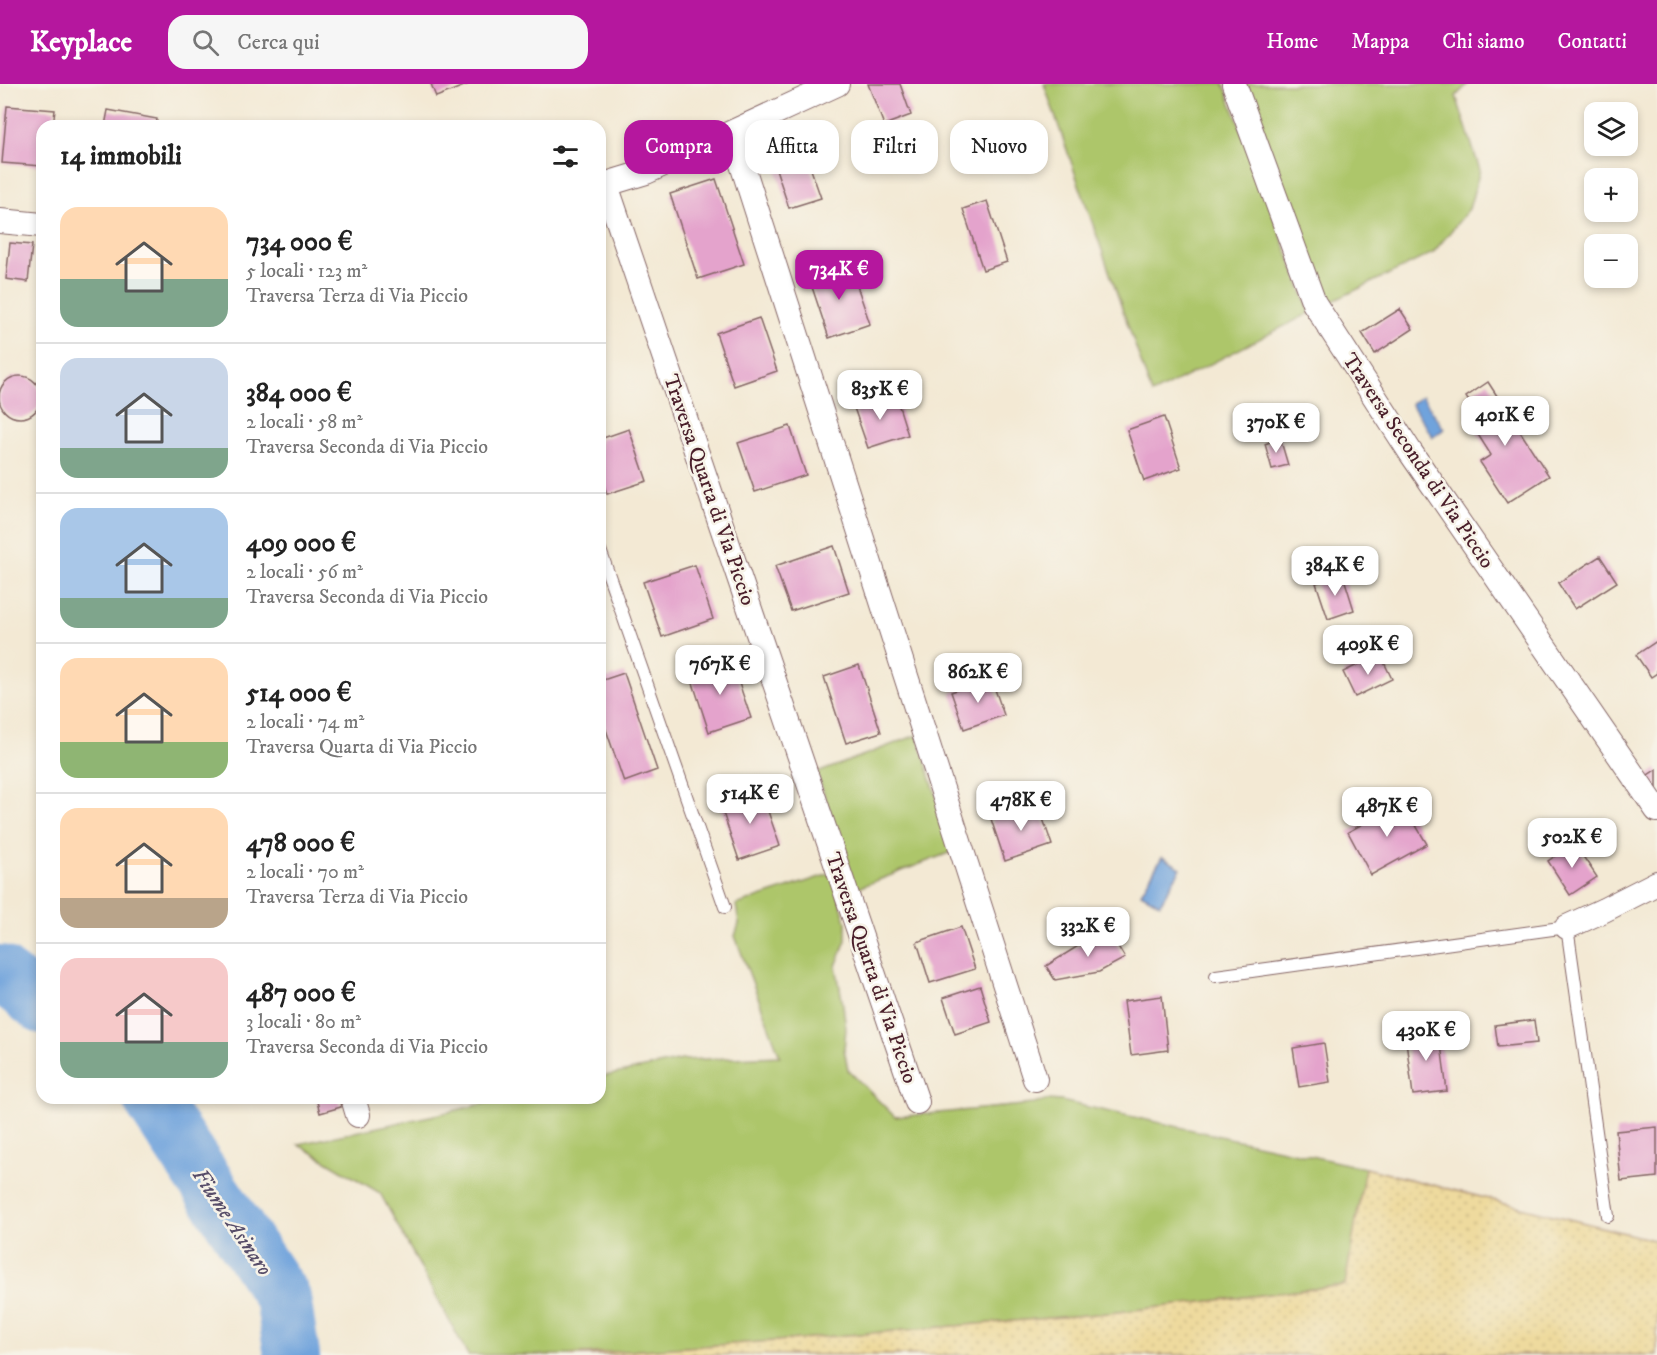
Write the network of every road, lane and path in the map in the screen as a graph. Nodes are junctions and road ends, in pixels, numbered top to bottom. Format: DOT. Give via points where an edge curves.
graph roads {
  1 [pos="837,84"];
  2 [pos="1234,84"];
  3 [pos="733,133"];
  4 [pos="733,136"];
  5 [pos="639,174"];
  6 [pos="606,184"];
  7 [pos="606,194"];
  8 [pos="0,221"];
  9 [pos="36,224"];
  10 [pos="606,567"];
  11 [pos="1657,810"];
  12 [pos="1657,883"];
  13 [pos="725,907"];
  14 [pos="1567,927"];
  15 [pos="1216,976"];
  16 [pos="1035,1079"];
  17 [pos="916,1102"];
  18 [pos="1608,1216"];
  1 -- 3 [label="street"];
  2 -- 11 [label="street, Traversa Seconda di Via Piccio" via="1314,303 1417,463"];
  4 -- 16 [label="street"];
  5 -- 6 [label="street"];
  7 -- 17 [label="street, Traversa Quarta di Via Piccio"];
  8 -- 9 [label="street"];
  10 -- 13 [label="lane"];
  12 -- 14 [label="street"];
  14 -- 15 [label="lane"];
  14 -- 18 [label="lane"];
}
